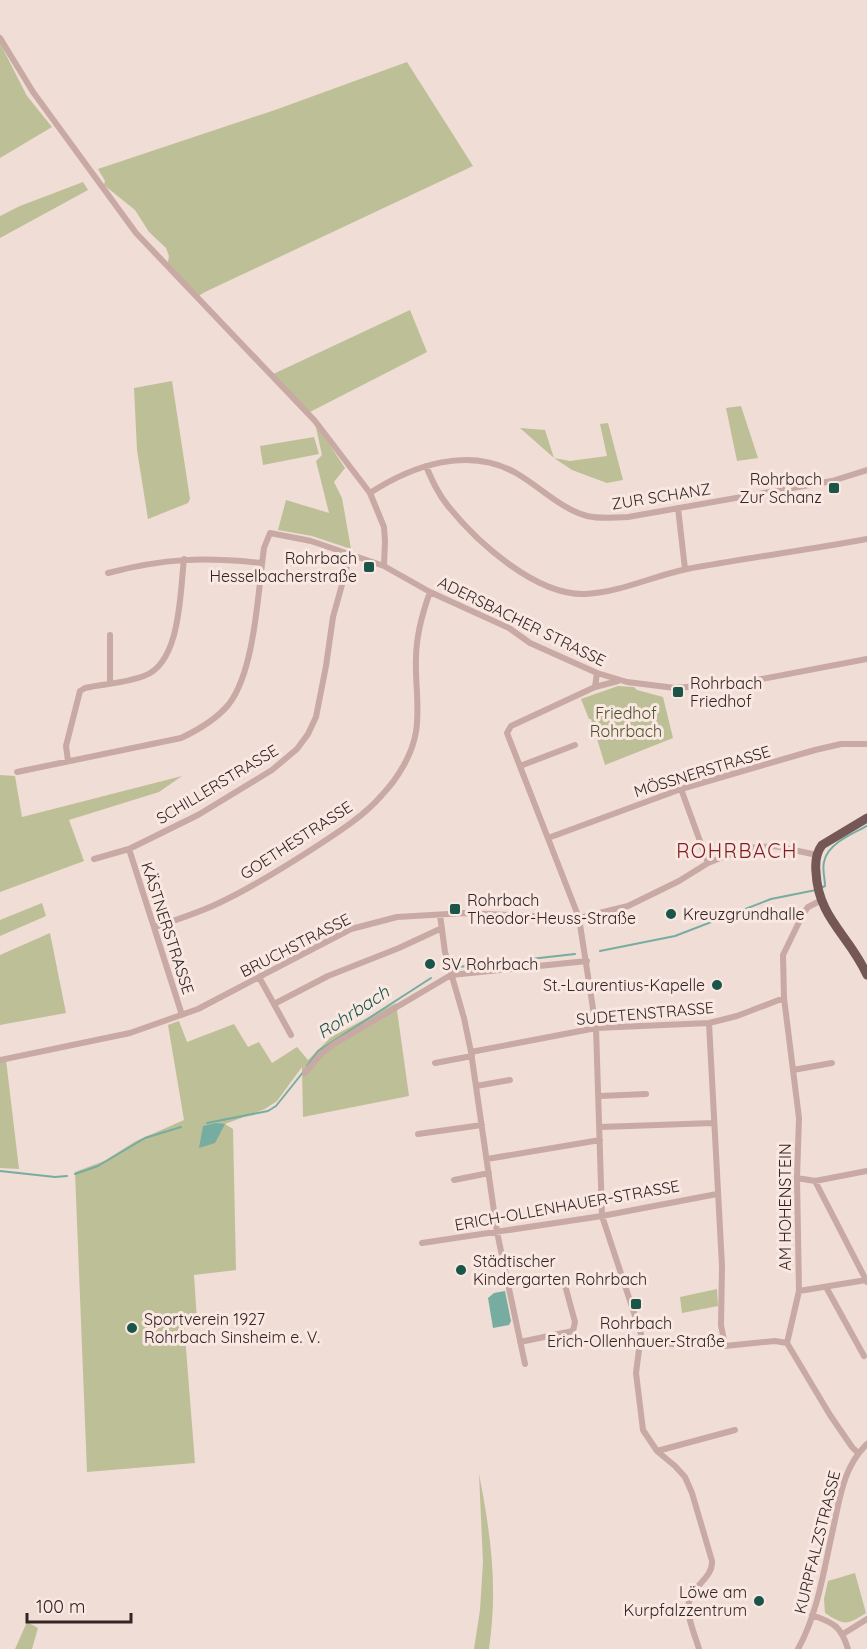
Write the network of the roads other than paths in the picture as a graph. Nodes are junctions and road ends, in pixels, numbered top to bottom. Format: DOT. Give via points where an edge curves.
graph roads {
  1 [pos="0,38"];
  2 [pos="426,466"];
  3 [pos="867,470"];
  4 [pos="370,494"];
  5 [pos="678,508"];
  6 [pos="867,540"];
  7 [pos="350,556"];
  8 [pos="184,559"];
  9 [pos="262,563"];
  10 [pos="384,566"];
  11 [pos="686,569"];
  12 [pos="108,573"];
  13 [pos="430,592"];
  14 [pos="110,635"];
  15 [pos="867,659"];
  16 [pos="597,673"];
  17 [pos="619,680"];
  18 [pos="110,683"];
  19 [pos="595,687"];
  20 [pos="867,744"];
  21 [pos="575,745"];
  22 [pos="68,760"];
  23 [pos="520,766"];
  24 [pos="16,772"];
  25 [pos="681,789"];
  26 [pos="867,818"];
  27 [pos="548,838"];
  28 [pos="129,849"];
  29 [pos="817,855"];
  30 [pos="94,859"];
  31 [pos="708,863"];
  32 [pos="818,893"];
  33 [pos="440,915"];
  34 [pos="579,918"];
  35 [pos="154,927"];
  36 [pos="442,928"];
  37 [pos="587,962"];
  38 [pos="451,975"];
  39 [pos="867,975"];
  40 [pos="259,977"];
  41 [pos="784,998"];
  42 [pos="274,1004"];
  43 [pos="182,1015"];
  44 [pos="709,1023"];
  45 [pos="596,1028"];
  46 [pos="291,1035"];
  47 [pos="472,1054"];
  48 [pos="0,1060"];
  49 [pos="435,1063"];
  50 [pos="832,1063"];
  51 [pos="793,1070"];
  52 [pos="305,1073"];
  53 [pos="510,1080"];
  54 [pos="476,1086"];
  55 [pos="646,1094"];
  56 [pos="600,1096"];
  57 [pos="714,1123"];
  58 [pos="482,1125"];
  59 [pos="600,1127"];
  60 [pos="418,1134"];
  61 [pos="600,1140"];
  62 [pos="487,1159"];
  63 [pos="867,1171"];
  64 [pos="489,1173"];
  65 [pos="797,1179"];
  66 [pos="454,1180"];
  67 [pos="815,1181"];
  68 [pos="717,1194"];
  69 [pos="602,1216"];
  70 [pos="497,1232"];
  71 [pos="422,1243"];
  72 [pos="562,1278"];
  73 [pos="866,1281"];
  74 [pos="826,1287"];
  75 [pos="799,1291"];
  76 [pos="520,1342"];
  77 [pos="639,1343"];
  78 [pos="787,1343"];
  79 [pos="724,1346"];
  80 [pos="864,1356"];
  81 [pos="525,1364"];
  82 [pos="735,1430"];
  83 [pos="867,1444"];
  84 [pos="657,1451"];
  85 [pos="858,1453"];
  86 [pos="812,1616"];
  87 [pos="867,1619"];
  88 [pos="843,1634"];
  89 [pos="699,1649"];
  90 [pos="798,1649"];
  91 [pos="848,1649"];
  1 -- 4 [label="street" via="33,92 136,233 315,421"];
  2 -- 4 [label="street, ZUR SCHANZ"];
  2 -- 5 [label="street, ZUR SCHANZ" via="471,459 500,465 588,516 628,517"];
  2 -- 11 [label="street" via="439,494 481,542 516,570 552,588 583,594 610,591"];
  3 -- 5 [label="street, ZUR SCHANZ" via="832,481"];
  4 -- 10 [label="street" via="384,526"];
  5 -- 11 [label="street"];
  6 -- 11 [label="street"];
  7 -- 9 [label="street, ADERSBACHER STRASSE" via="311,541 270,532"];
  7 -- 10 [label="street, ADERSBACHER STRASSE"];
  7 -- 28 [label="street, SCHILLERSTRASSE" via="333,617 316,717 297,749 272,770 198,815"];
  8 -- 9 [label="street"];
  8 -- 12 [label="street"];
  8 -- 18 [label="street" via="176,628 166,657 158,668 144,676"];
  9 -- 22 [label="street" via="248,663 228,704 204,727 181,738"];
  10 -- 13 [label="street, ADERSBACHER STRASSE"];
  13 -- 16 [label="street, ADERSBACHER STRASSE"];
  13 -- 35 [label="street, GOETHESTRASSE" via="417,638 416,732 410,754 382,795 337,833 285,867 220,903"];
  14 -- 18 [label="street"];
  15 -- 17 [label="street, ADERSBACHER STRASSE" via="746,682 658,687"];
  16 -- 17 [label="street, ADERSBACHER STRASSE"];
  16 -- 19 [label="street"];
  17 -- 19 [label="street"];
  18 -- 22 [label="street" via="80,692 66,746"];
  19 -- 23 [label="street" via="511,726 507,733"];
  20 -- 25 [label="street, MÖSSNERSTRASSE" via="815,750"];
  21 -- 23 [label="street"];
  22 -- 24 [label="street"];
  23 -- 27 [label="street"];
  25 -- 27 [label="street, MÖSSNERSTRASSE"];
  25 -- 31 [label="street"];
  26 -- 29 [label="main road" via="822,845"];
  27 -- 34 [label="street"];
  28 -- 30 [label="street, SCHILLERSTRASSE"];
  28 -- 35 [label="street, KÄSTNERSTRASSE"];
  29 -- 31 [label="street, BRUCHSTRASSE" via="759,846"];
  29 -- 32 [label="main road"];
  31 -- 34 [label="street, BRUCHSTRASSE" via="628,906"];
  32 -- 39 [label="main road" via="833,925 854,950"];
  32 -- 41 [label="street, AM HOHENSTEIN" via="783,955"];
  33 -- 34 [label="street, BRUCHSTRASSE" via="500,913"];
  33 -- 36 [label="street"];
  33 -- 40 [label="street, BRUCHSTRASSE" via="397,917 361,926"];
  34 -- 37 [label="street"];
  35 -- 43 [label="street, KÄSTNERSTRASSE"];
  36 -- 38 [label="street"];
  36 -- 42 [label="street" via="336,972"];
  37 -- 38 [label="street"];
  37 -- 45 [label="street"];
  38 -- 47 [label="street"];
  38 -- 52 [label="street" via="334,1044"];
  40 -- 42 [label="street"];
  40 -- 43 [label="street, BRUCHSTRASSE"];
  41 -- 44 [label="street, SUDETENSTRASSE"];
  41 -- 51 [label="street, AM HOHENSTEIN"];
  42 -- 46 [label="street"];
  43 -- 48 [label="street, BRUCHSTRASSE" via="130,1033"];
  44 -- 45 [label="street, SUDETENSTRASSE"];
  44 -- 57 [label="street"];
  45 -- 47 [label="street, SUDETENSTRASSE"];
  45 -- 56 [label="street"];
  47 -- 49 [label="street, SUDETENSTRASSE"];
  47 -- 54 [label="street"];
  50 -- 51 [label="street"];
  51 -- 65 [label="street, AM HOHENSTEIN" via="799,1118"];
  53 -- 54 [label="street"];
  54 -- 58 [label="street"];
  55 -- 56 [label="street"];
  56 -- 59 [label="street"];
  57 -- 59 [label="street"];
  57 -- 68 [label="street"];
  58 -- 60 [label="street"];
  58 -- 62 [label="street"];
  59 -- 61 [label="street"];
  61 -- 62 [label="street"];
  61 -- 69 [label="street"];
  62 -- 64 [label="street"];
  63 -- 67 [label="street"];
  64 -- 66 [label="street"];
  64 -- 70 [label="street"];
  65 -- 67 [label="street"];
  65 -- 75 [label="street, AM HOHENSTEIN"];
  67 -- 73 [label="street"];
  68 -- 69 [label="street, ERICH-OLLENHAUER-STRASSE"];
  68 -- 79 [label="street"];
  69 -- 70 [label="street, ERICH-OLLENHAUER-STRASSE"];
  69 -- 77 [label="street" via="641,1334"];
  70 -- 71 [label="street, ERICH-OLLENHAUER-STRASSE"];
  70 -- 76 [label="street"];
  72 -- 76 [label="street" via="575,1322 573,1331"];
  73 -- 74 [label="street"];
  74 -- 75 [label="street"];
  74 -- 80 [label="street"];
  75 -- 78 [label="street, AM HOHENSTEIN"];
  76 -- 81 [label="street"];
  77 -- 79 [label="street"];
  77 -- 84 [label="street" via="636,1373 640,1418"];
  78 -- 79 [label="street"];
  78 -- 85 [label="street"];
  82 -- 84 [label="street"];
  83 -- 85 [label="street, KURPFALZSTRASSE"];
  84 -- 89 [label="street" via="685,1477 712,1561 711,1571 689,1599"];
  85 -- 86 [label="street, KURPFALZSTRASSE" via="845,1475"];
  86 -- 88 [label="street" via="829,1622"];
  86 -- 90 [label="street, KURPFALZSTRASSE"];
  87 -- 88 [label="street"];
  88 -- 91 [label="street"];
}
